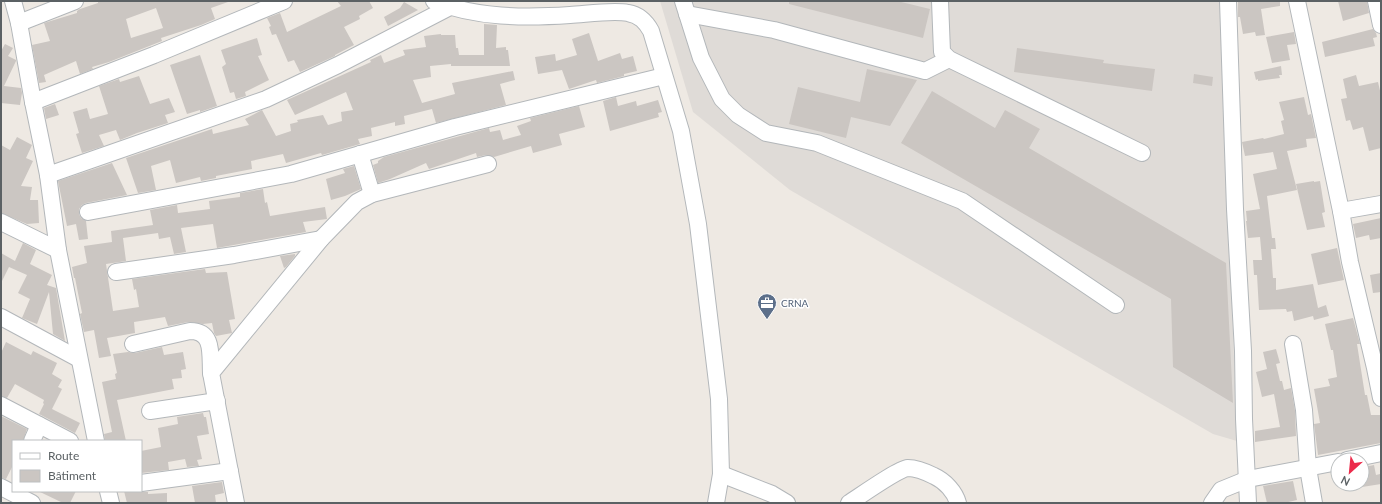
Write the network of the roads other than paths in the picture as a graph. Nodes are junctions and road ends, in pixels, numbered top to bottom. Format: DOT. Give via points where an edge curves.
graph roads {
  1 [pos="13,1"];
  2 [pos="75,1"];
  3 [pos="284,1"];
  4 [pos="434,1"];
  5 [pos="940,1"];
  6 [pos="1228,1"];
  7 [pos="1297,1"];
  8 [pos="1376,1"];
  9 [pos="450,7"];
  10 [pos="685,8"];
  11 [pos="19,23"];
  12 [pos="1381,24"];
  13 [pos="949,59"];
  14 [pos="664,76"];
  15 [pos="33,102"];
  16 [pos="1142,153"];
  17 [pos="360,154"];
  18 [pos="488,164"];
  19 [pos="48,175"];
  20 [pos="372,194"];
  21 [pos="1381,204"];
  22 [pos="1341,211"];
  23 [pos="88,212"];
  24 [pos="1,222"];
  25 [pos="321,238"];
  26 [pos="58,250"];
  27 [pos="116,272"];
  28 [pos="1116,305"];
  29 [pos="1,317"];
  30 [pos="133,344"];
  31 [pos="1293,344"];
  32 [pos="79,359"];
  33 [pos="211,373"];
  34 [pos="1381,398"];
  35 [pos="217,401"];
  36 [pos="1,405"];
  37 [pos="150,411"];
  38 [pos="39,425"];
  39 [pos="32,440"];
  40 [pos="68,440"];
  41 [pos="96,440"];
  42 [pos="1381,455"];
  43 [pos="1370,457"];
  44 [pos="1330,464"];
  45 [pos="1308,468"];
  46 [pos="230,471"];
  47 [pos="721,474"];
  48 [pos="1248,479"];
  49 [pos="142,483"];
  50 [pos="8,492"];
  51 [pos="108,492"];
  52 [pos="32,503"];
  53 [pos="111,503"];
  54 [pos="236,503"];
  55 [pos="716,503"];
  56 [pos="787,503"];
  57 [pos="849,503"];
  58 [pos="958,503"];
  59 [pos="1212,503"];
  60 [pos="1248,503"];
  61 [pos="1314,503"];
  1 -- 11 [label="street"];
  2 -- 11 [label="street"];
  3 -- 15 [label="street"];
  4 -- 9 [label="street"];
  5 -- 13 [label="street" via="942,52"];
  6 -- 48 [label="street" via="1234,209"];
  7 -- 22 [label="street"];
  8 -- 12 [label="street"];
  9 -- 14 [label="street" via="519,16 628,12 640,17 651,31"];
  9 -- 19 [label="street" via="266,99"];
  10 -- 13 [label="street" via="925,71"];
  10 -- 28 [label="street" via="701,58 722,98 738,115 766,133 817,143 962,201"];
  11 -- 15 [label="street"];
  13 -- 16 [label="street"];
  14 -- 17 [label="street" via="455,127"];
  14 -- 47 [label="street" via="681,130 698,224 719,399"];
  15 -- 19 [label="street"];
  17 -- 20 [label="street"];
  17 -- 23 [label="street" via="291,174"];
  18 -- 20 [label="street"];
  19 -- 26 [label="street"];
  20 -- 25 [label="street" via="357,202"];
  21 -- 22 [label="street"];
  22 -- 34 [label="street"];
  24 -- 26 [label="street"];
  25 -- 27 [label="street" via="234,255"];
  25 -- 33 [label="street"];
  26 -- 32 [label="street"];
  29 -- 32 [label="street"];
  30 -- 33 [label="street" via="197,331 206,337 208,342"];
  31 -- 45 [label="street" via="1304,410"];
  32 -- 41 [label="street"];
  33 -- 35 [label="street"];
  35 -- 37 [label="street"];
  35 -- 46 [label="street"];
  36 -- 38 [label="street"];
  38 -- 39 [label="street"];
  38 -- 40 [label="street"];
  42 -- 43 [label="street"];
  44 -- 45 [label="street"];
  45 -- 48 [label="street"];
  45 -- 61 [label="street"];
  46 -- 49 [label="street"];
  46 -- 54 [label="street"];
  47 -- 55 [label="street"];
  47 -- 56 [label="street" via="772,494"];
  48 -- 59 [label="street" via="1221,490"];
  48 -- 60 [label="street"];
  50 -- 52 [label="street"];
  51 -- 53 [label="street"];
  57 -- 58 [label="street" via="907,468 923,470 942,480 957,497"];
}
